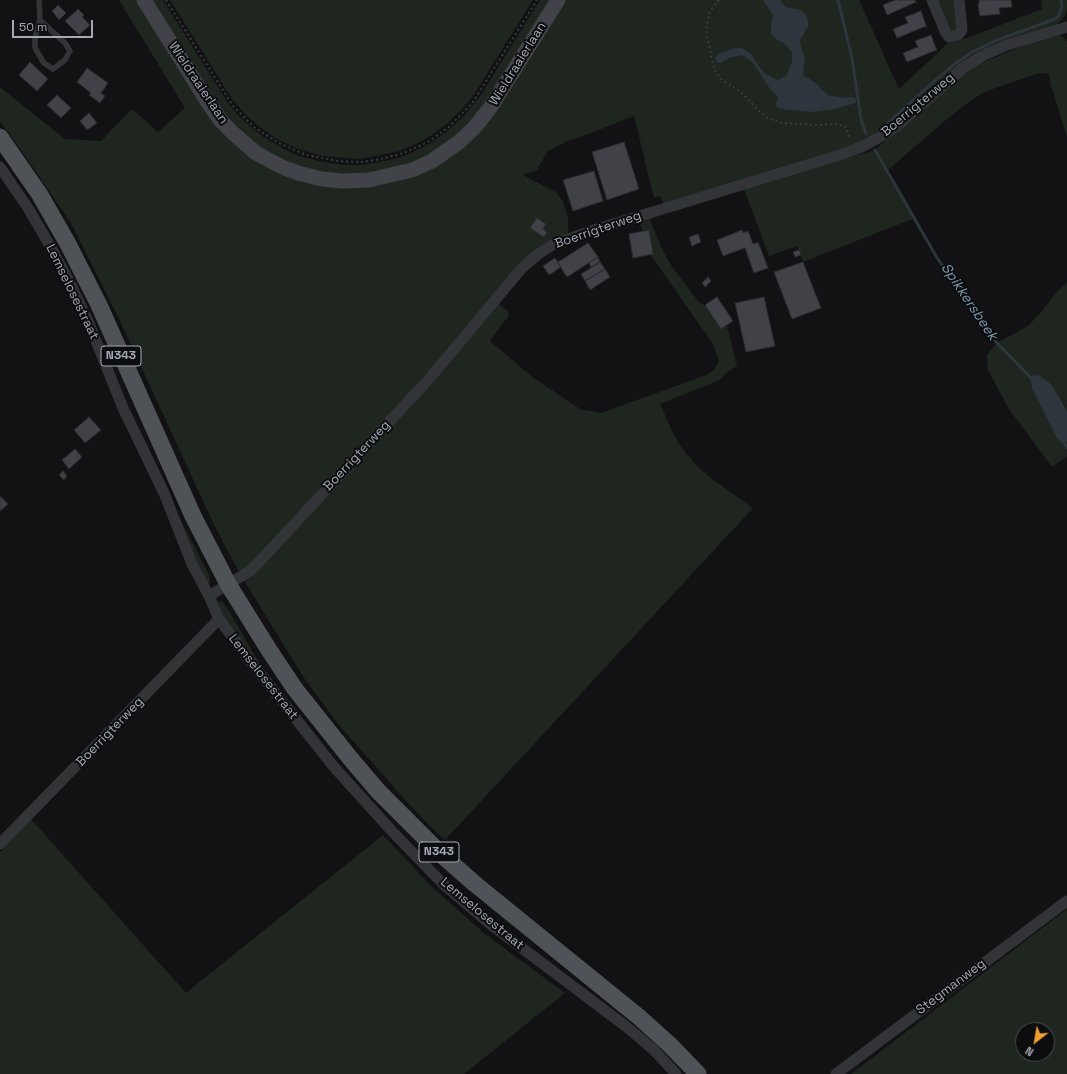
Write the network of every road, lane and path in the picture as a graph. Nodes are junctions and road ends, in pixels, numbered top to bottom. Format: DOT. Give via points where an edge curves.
graph roads {
  1 [pos="39,0"];
  2 [pos="144,0"];
  3 [pos="166,0"];
  4 [pos="537,0"];
  5 [pos="558,0"];
  6 [pos="719,0"];
  7 [pos="932,0"];
  8 [pos="959,0"];
  9 [pos="40,20"];
  10 [pos="1067,27"];
  11 [pos="0,137"];
  12 [pos="853,150"];
  13 [pos="0,167"];
  14 [pos="228,584"];
  15 [pos="209,596"];
  16 [pos="219,619"];
  17 [pos="0,844"];
  18 [pos="1067,901"];
  19 [pos="676,1074"];
  20 [pos="698,1074"];
  21 [pos="836,1074"];
  1 -- 9 [label="lane"];
  2 -- 5 [label="street, Wieldraaierlaan" via="208,104 234,134 256,153 282,167 322,179 342,181 369,180 412,170 432,161 459,142 490,108"];
  3 -- 4 [label="path, Wieldraaierlaan" via="233,106 255,128 279,143 306,155 361,162 404,153 428,142 450,126 473,102"];
  6 -- 12 [label="path" via="710,11 706,30 714,69 722,80 741,92 767,118 783,123 837,124 846,127"];
  7 -- 8 [label="street" via="949,37 958,35 962,30"];
  9 -- 9 [label="lane" via="35,48 44,63 53,69 65,60 70,51"];
  10 -- 12 [label="street, Boerrigterweg" via="984,55 964,67 898,125"];
  11 -- 14 [label="main road, N343" via="40,195 68,244 99,305 193,516"];
  12 -- 14 [label="street, Boerrigterweg" via="590,231 554,244 537,255 522,268 429,379 260,561 250,571"];
  13 -- 15 [label="street, Lemselosestraat" via="28,208 71,285 123,408 164,493 192,564"];
  14 -- 15 [label="street, Boerrigterweg"];
  14 -- 20 [label="main road, N343" via="295,689 378,790 442,855 639,1017"];
  15 -- 16 [label="street, Lemselosestraat"];
  16 -- 17 [label="street, Boerrigterweg"];
  16 -- 19 [label="street, Lemselosestraat" via="334,767 443,884 628,1028 654,1050"];
  18 -- 21 [label="street, Stegmanweg"];
}
